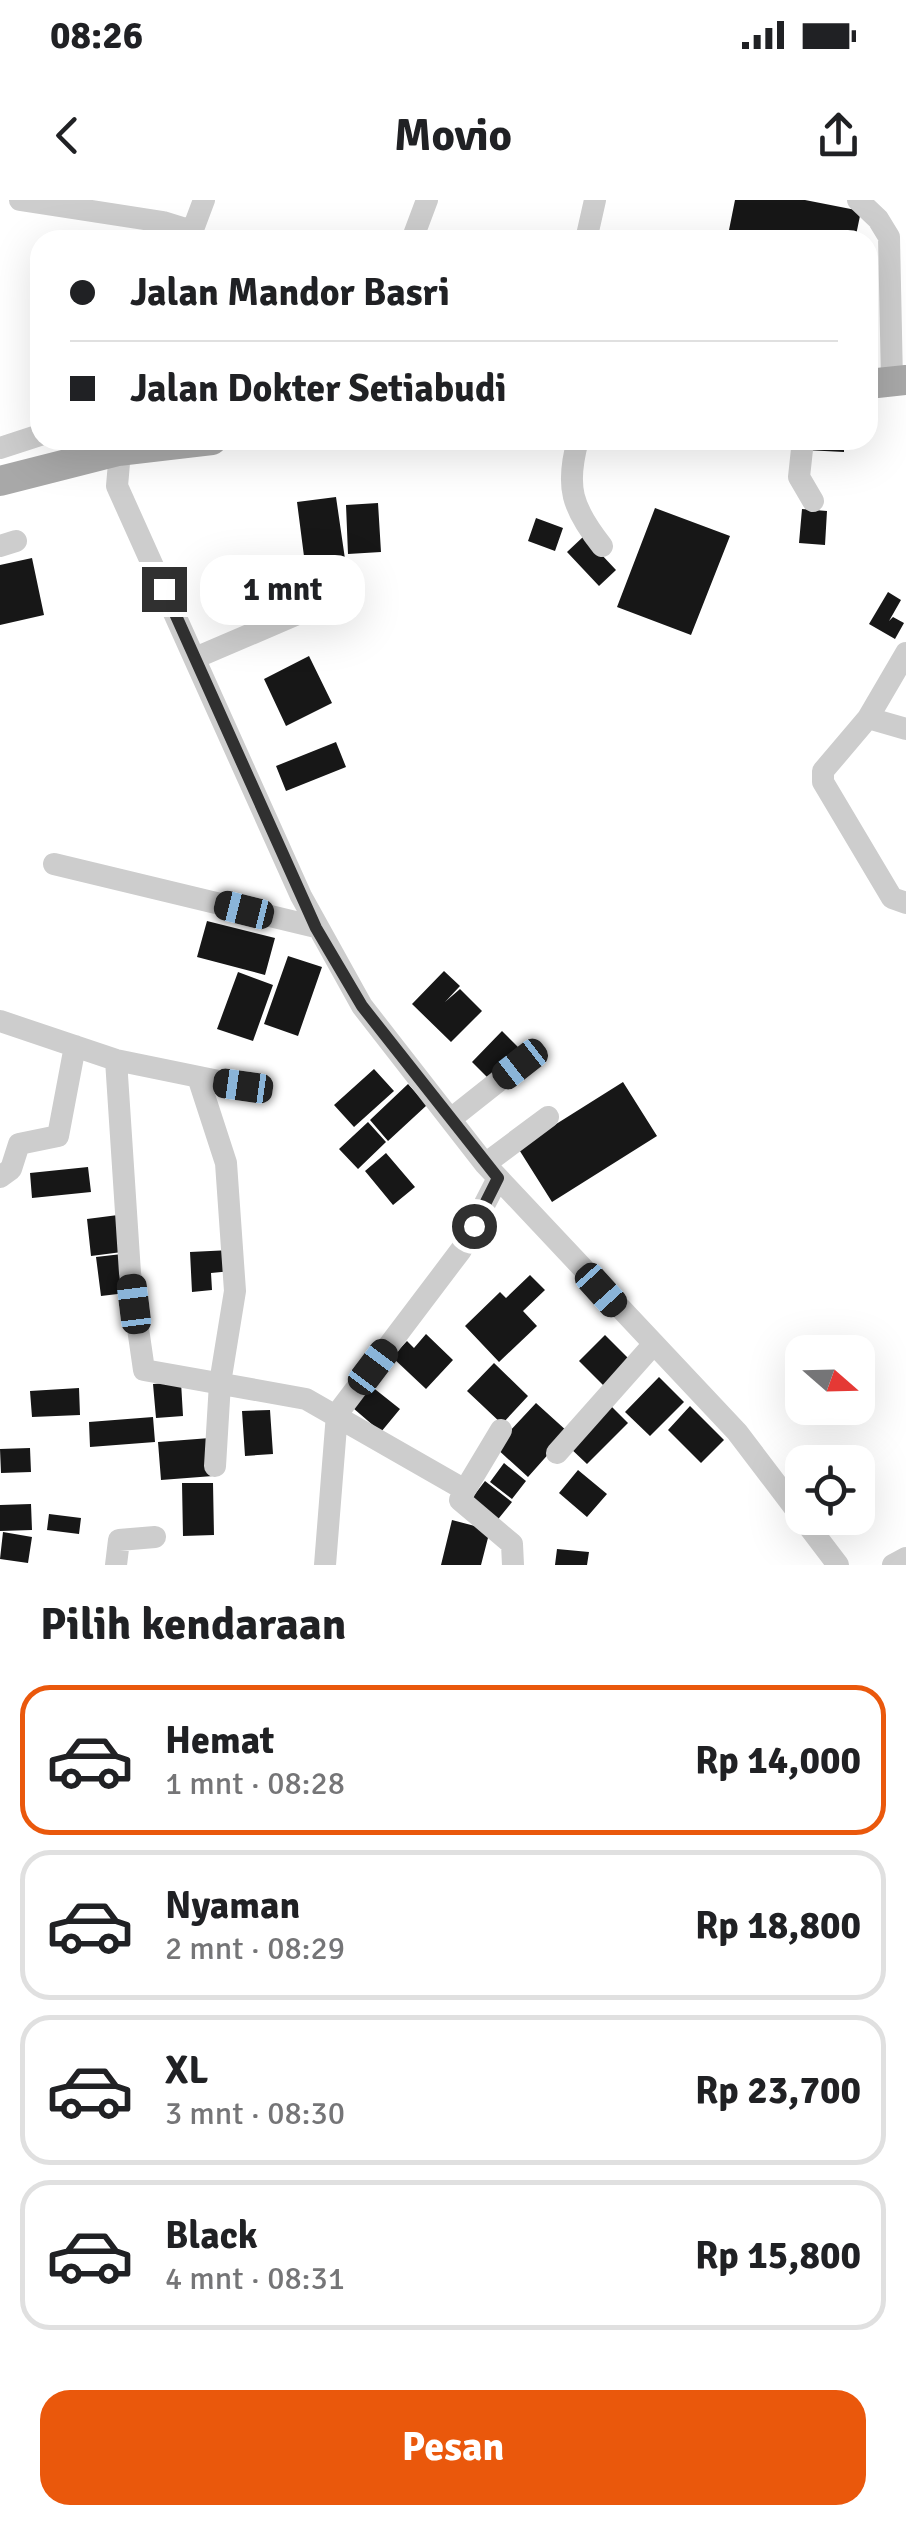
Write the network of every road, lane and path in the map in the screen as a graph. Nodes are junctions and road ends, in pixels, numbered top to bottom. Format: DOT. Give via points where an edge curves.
graph roads {
  1 [pos="20,200"];
  2 [pos="204,200"];
  3 [pos="427,200"];
  4 [pos="595,200"];
  5 [pos="858,200"];
  6 [pos="179,230"];
  7 [pos="193,230"];
  8 [pos="416,230"];
  9 [pos="588,230"];
  10 [pos="888,382"];
  11 [pos="30,439"];
  12 [pos="0,448"];
  13 [pos="104,450"];
  14 [pos="120,450"];
  15 [pos="575,450"];
  16 [pos="801,450"];
  17 [pos="0,482"];
  18 [pos="813,501"];
  19 [pos="602,546"];
  20 [pos="314,607"];
  21 [pos="906,653"];
  22 [pos="195,658"];
  23 [pos="868,718"];
  24 [pos="906,730"];
  25 [pos="54,864"];
  26 [pos="906,904"];
  27 [pos="316,928"];
  28 [pos="0,1021"];
  29 [pos="74,1046"];
  30 [pos="116,1060"];
  31 [pos="520,1064"];
  32 [pos="199,1080"];
  33 [pos="243,1086"];
  34 [pos="548,1117"];
  35 [pos="452,1118"];
  36 [pos="492,1171"];
  37 [pos="0,1177"];
  38 [pos="652,1346"];
  39 [pos="220,1382"];
  40 [pos="338,1414"];
  41 [pos="501,1430"];
  42 [pos="557,1454"];
  43 [pos="215,1466"];
  44 [pos="465,1490"];
  45 [pos="155,1537"];
  46 [pos="906,1558"];
  47 [pos="116,1565"];
  48 [pos="325,1565"];
  49 [pos="513,1565"];
  50 [pos="838,1565"];
  51 [pos="893,1565"];
  1 -- 6 [label="street"];
  2 -- 7 [label="street"];
  3 -- 8 [label="street"];
  4 -- 9 [label="street"];
  5 -- 10 [label="street" via="890,237"];
  11 -- 12 [label="street"];
  13 -- 17 [label="main road"];
  14 -- 22 [label="street" via="117,486"];
  15 -- 19 [label="street" via="570,491"];
  16 -- 18 [label="street" via="799,477"];
  20 -- 22 [label="street"];
  21 -- 23 [label="street"];
  22 -- 27 [label="street"];
  23 -- 24 [label="street"];
  23 -- 26 [label="street" via="830,758 824,782 892,898"];
  25 -- 27 [label="street"];
  27 -- 35 [label="street" via="362,1006"];
  28 -- 29 [label="street"];
  29 -- 30 [label="street"];
  29 -- 37 [label="street" via="58,1136 19,1144"];
  30 -- 32 [label="street"];
  30 -- 39 [label="street" via="142,1365 148,1374"];
  31 -- 35 [label="street"];
  32 -- 33 [label="street"];
  32 -- 39 [label="street" via="226,1163 232,1235 235,1290"];
  34 -- 36 [label="street"];
  35 -- 36 [label="street"];
  36 -- 38 [label="street"];
  36 -- 40 [label="street" via="461,1250"];
  38 -- 42 [label="street"];
  38 -- 50 [label="street" via="736,1432"];
  39 -- 40 [label="street" via="306,1399"];
  39 -- 43 [label="street"];
  40 -- 44 [label="street"];
  40 -- 48 [label="street"];
  41 -- 44 [label="street"];
  44 -- 49 [label="street" via="460,1500 466,1508 512,1544"];
  45 -- 47 [label="street" via="120,1540"];
  46 -- 51 [label="street"];
}
